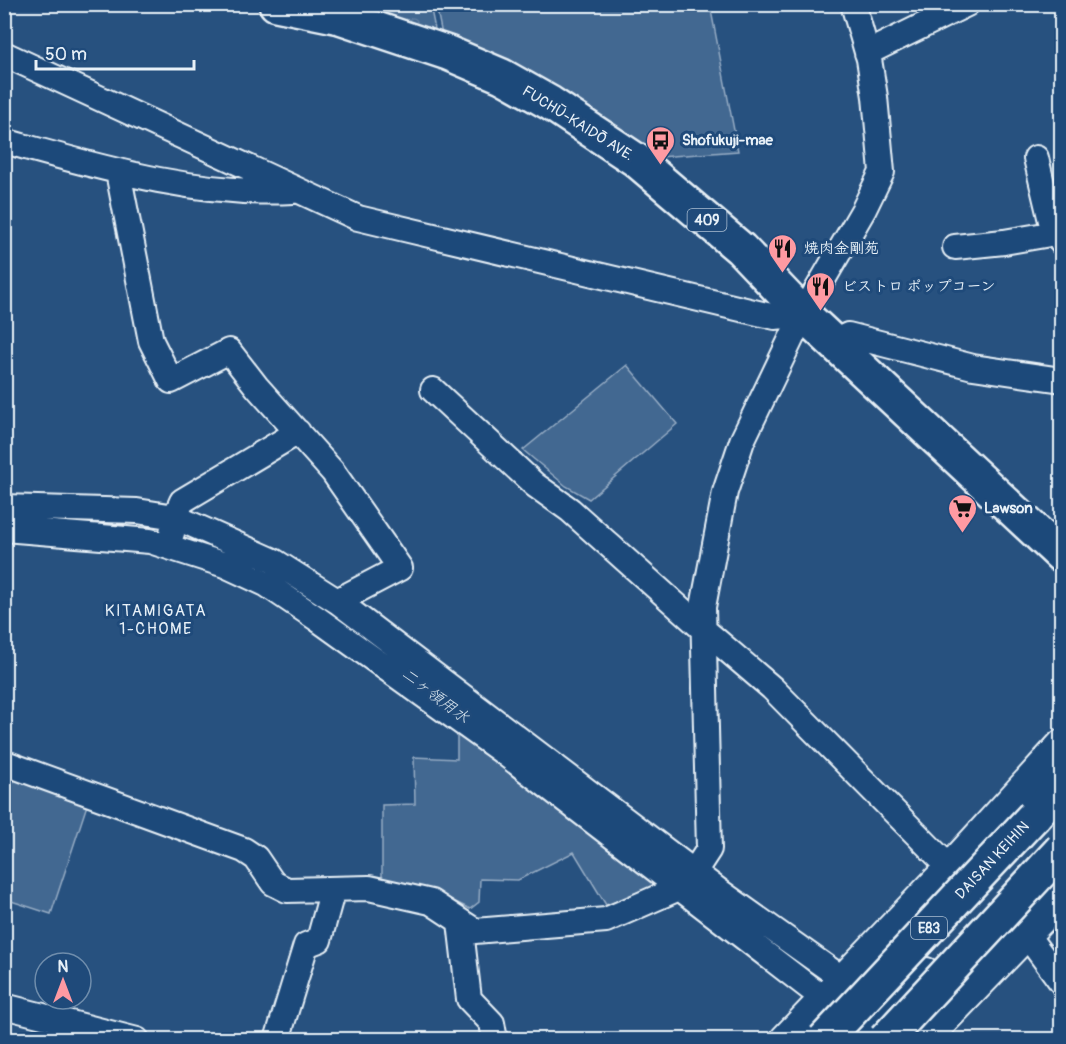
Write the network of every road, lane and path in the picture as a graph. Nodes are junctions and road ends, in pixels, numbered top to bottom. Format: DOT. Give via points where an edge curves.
graph roads {
  1 [pos="276,4"];
  2 [pos="853,4"];
  3 [pos="967,4"];
  4 [pos="867,53"];
  5 [pos="4,54"];
  6 [pos="4,141"];
  7 [pos="1036,158"];
  8 [pos="118,172"];
  9 [pos="297,191"];
  10 [pos="1059,238"];
  11 [pos="955,247"];
  12 [pos="803,314"];
  13 [pos="833,342"];
  14 [pos="1062,380"];
  15 [pos="433,390"];
  16 [pos="298,432"];
  17 [pos="4,507"];
  18 [pos="175,517"];
  19 [pos="4,529"];
  20 [pos="170,547"];
  21 [pos="1062,556"];
  22 [pos="337,601"];
  23 [pos="702,629"];
  24 [pos="1062,745"];
  25 [pos="6,764"];
  26 [pos="1062,785"];
  27 [pos="1062,796"];
  28 [pos="1062,832"];
  29 [pos="1062,849"];
  30 [pos="950,868"];
  31 [pos="686,880"];
  32 [pos="333,889"];
  33 [pos="1062,897"];
  34 [pos="460,921"];
  35 [pos="1026,934"];
  36 [pos="1062,983"];
  37 [pos="834,989"];
  38 [pos="4,1006"];
  39 [pos="881,1017"];
  40 [pos="924,1039"];
  41 [pos="137,1040"];
  42 [pos="277,1040"];
  43 [pos="495,1040"];
  44 [pos="784,1040"];
  45 [pos="824,1040"];
  46 [pos="832,1040"];
  47 [pos="862,1040"];
  1 -- 12 [label="highway, FUCHŪ-KAIDŌ AVE. / 409" via="340,17 448,53 502,76 550,103 636,159 741,249"];
  2 -- 4 [label="street"];
  3 -- 4 [label="street"];
  4 -- 12 [label="street" via="882,172"];
  5 -- 9 [label="street"];
  6 -- 8 [label="street"];
  7 -- 10 [label="street"];
  8 -- 9 [label="street" via="202,188 257,193"];
  8 -- 16 [label="street" via="151,341 171,381 229,351"];
  9 -- 12 [label="street" via="358,218 398,229 775,317"];
  10 -- 11 [label="street"];
  12 -- 13 [label="highway, FUCHŪ-KAIDŌ AVE. / 409"];
  12 -- 23 [label="street" via="742,441 725,492"];
  13 -- 14 [label="street" via="848,335 973,367"];
  13 -- 21 [label="highway, FUCHŪ-KAIDŌ AVE. / 409"];
  15 -- 23 [label="street" via="535,485 570,510"];
  16 -- 18 [label="street" via="182,501"];
  16 -- 22 [label="street" via="333,472 400,568"];
  17 -- 18 [label="street" via="137,511"];
  18 -- 20 [label="street"];
  18 -- 22 [label="street" via="274,561"];
  19 -- 20 [label="street" via="116,536"];
  20 -- 31 [label="street" via="266,584"];
  22 -- 31 [label="street"];
  23 -- 30 [label="street" via="772,688"];
  23 -- 31 [label="street" via="709,849"];
  24 -- 30 [label="street"];
  25 -- 32 [label="street" via="244,850 256,858 273,884 287,890"];
  26 -- 45 [label="highway, DAISAN KEIHIN / E83, bridge"];
  27 -- 39 [label="street"];
  28 -- 39 [label="street"];
  29 -- 39 [label="highway, bridge"];
  30 -- 37 [label="street"];
  31 -- 34 [label="street" via="606,920 476,931"];
  31 -- 37 [label="street"];
  32 -- 34 [label="street" via="369,888 431,902"];
  32 -- 42 [label="street" via="320,940 306,945"];
  33 -- 35 [label="street"];
  34 -- 43 [label="street" via="470,999 492,1023"];
  35 -- 36 [label="street"];
  35 -- 40 [label="street"];
  37 -- 39 [label="street"];
  37 -- 44 [label="street"];
  38 -- 41 [label="street"];
  39 -- 40 [label="street"];
  39 -- 46 [label="street"];
  39 -- 47 [label="street"];
}
